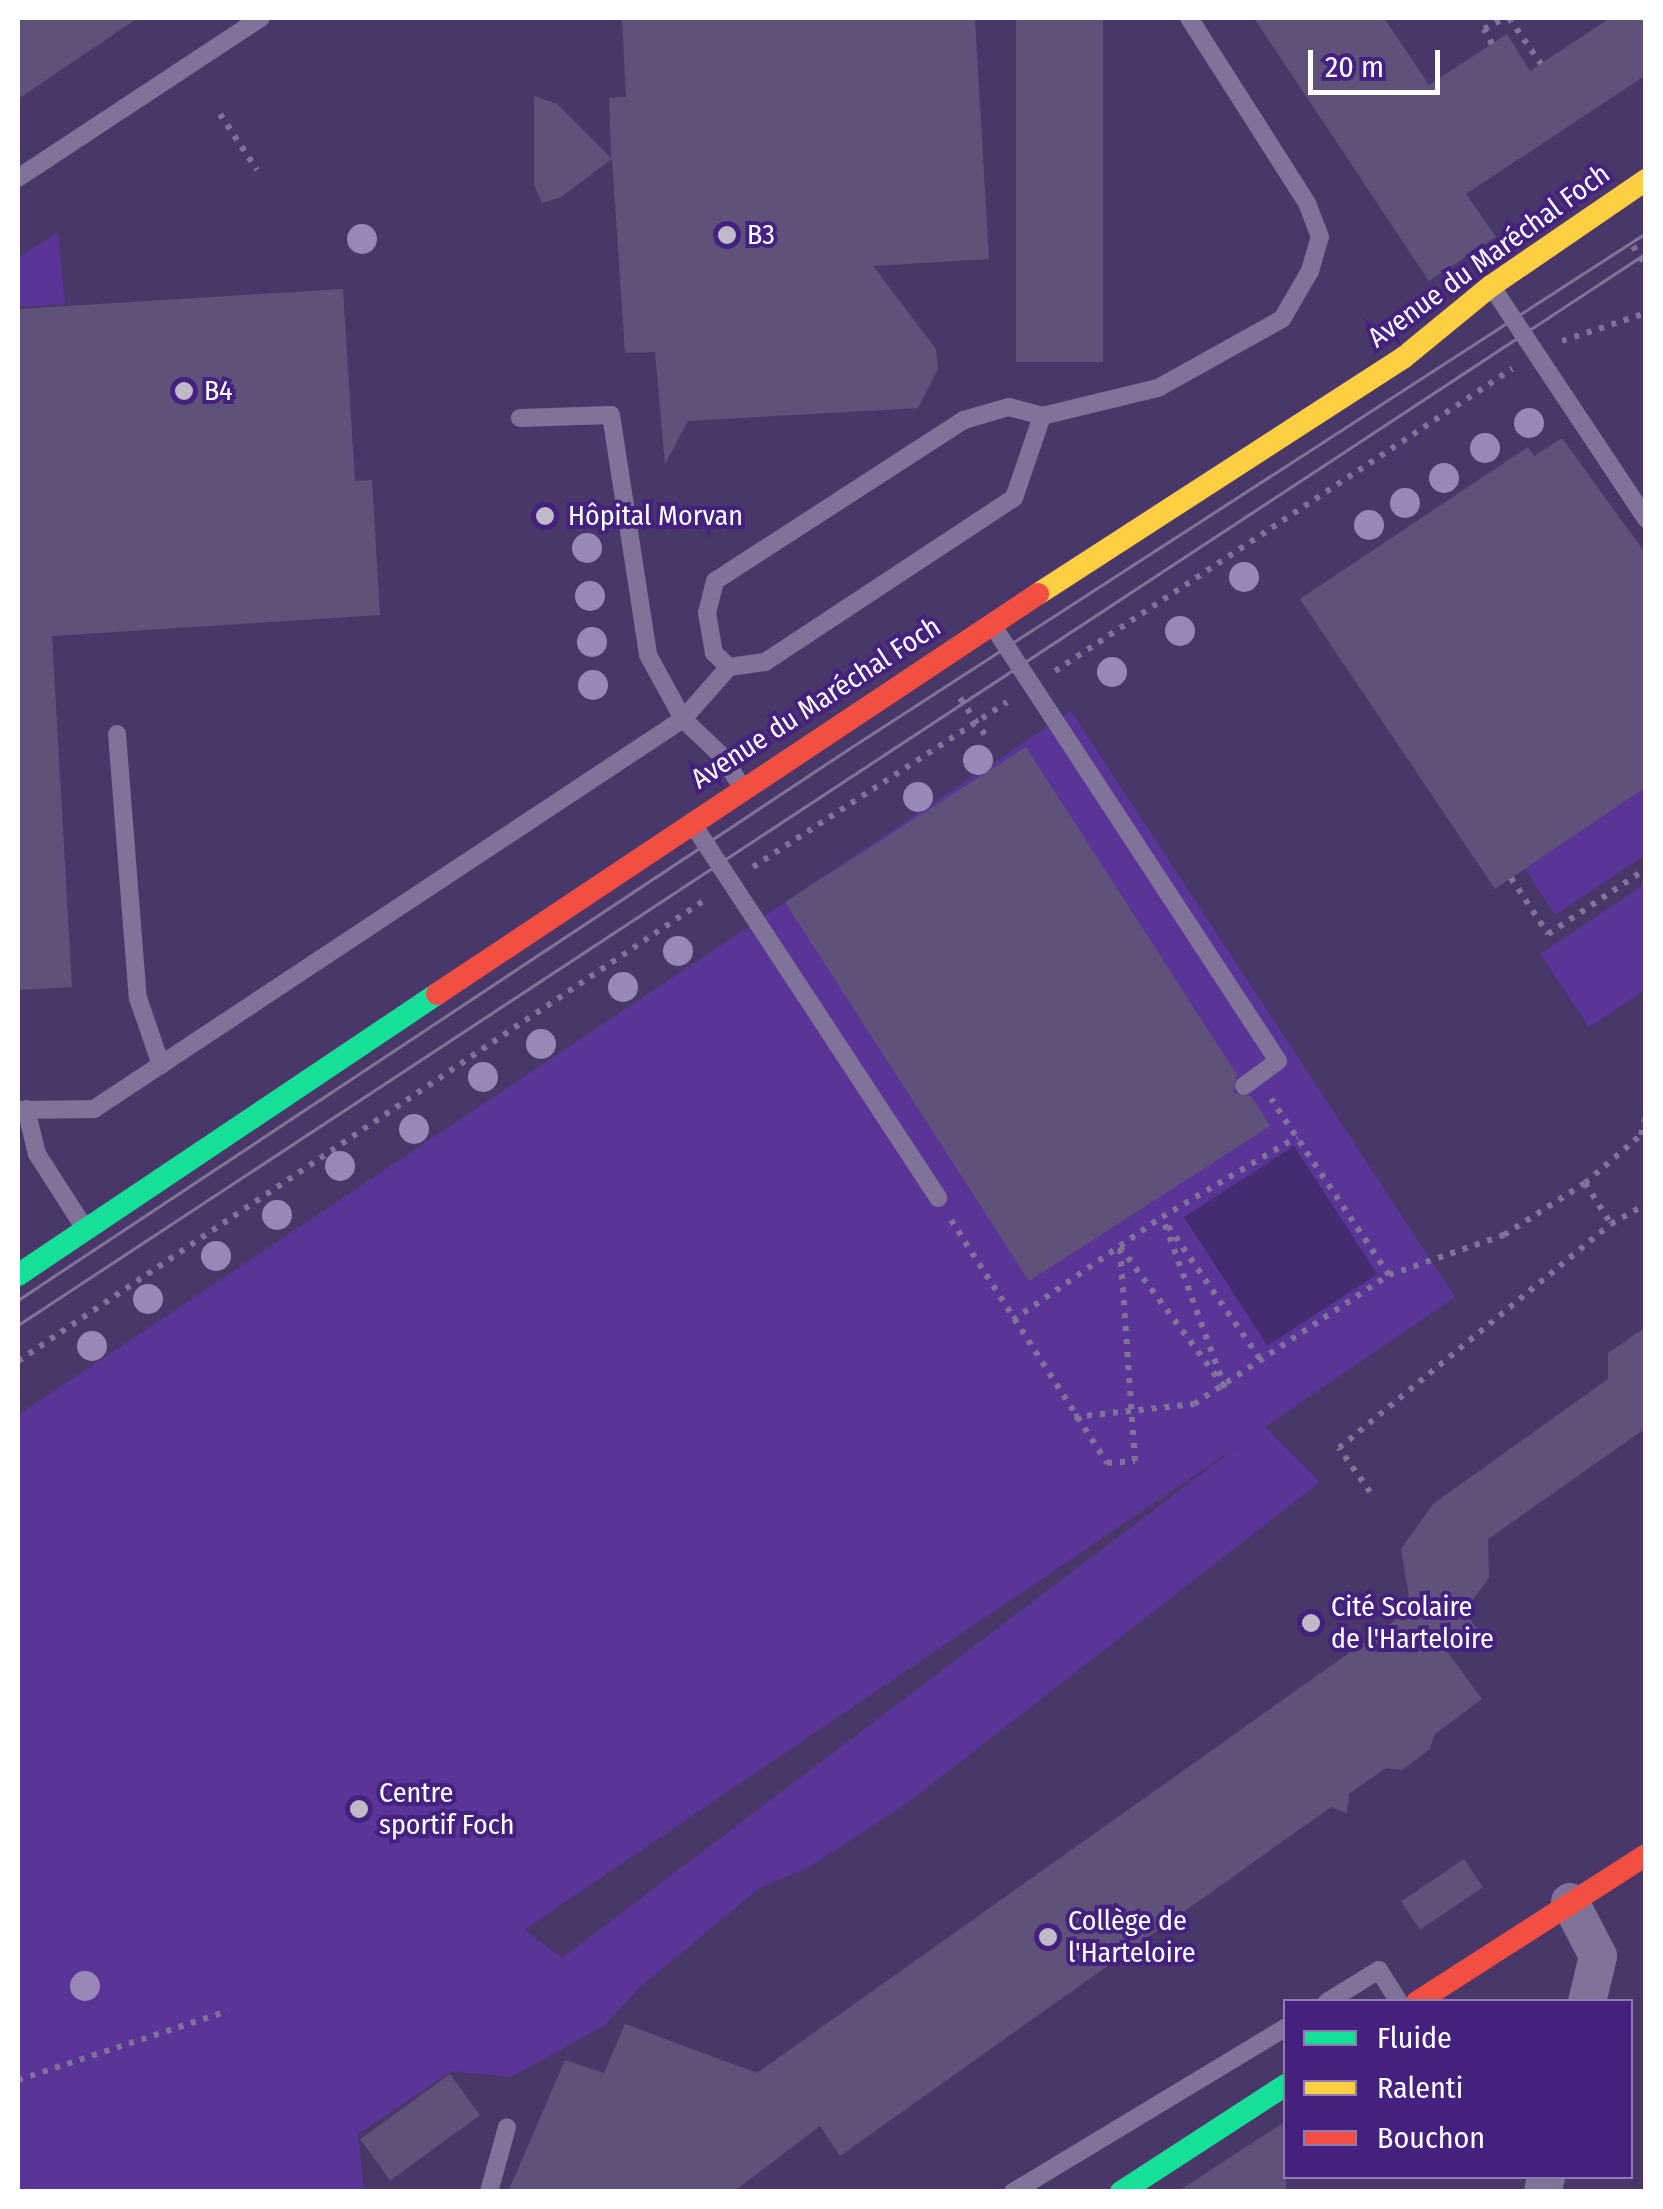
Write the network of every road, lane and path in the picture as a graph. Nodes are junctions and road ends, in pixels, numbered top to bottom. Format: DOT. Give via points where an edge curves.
graph roads {
  1 [pos="261,18"];
  2 [pos="1188,18"];
  3 [pos="1507,18"];
  4 [pos="1492,44"];
  5 [pos="1541,64"];
  6 [pos="220,114"];
  7 [pos="257,170"];
  8 [pos="18,178"];
  9 [pos="1646,180"];
  10 [pos="1491,286"];
  11 [pos="1646,313"];
  12 [pos="1537,353"];
  13 [pos="1042,416"];
  14 [pos="520,418"];
  15 [pos="1646,519"];
  16 [pos="992,624"];
  17 [pos="729,667"];
  18 [pos="1031,687"];
  19 [pos="683,720"];
  20 [pos="117,734"];
  21 [pos="744,789"];
  22 [pos="691,822"];
  23 [pos="1646,869"];
  24 [pos="1511,878"];
  25 [pos="728,883"];
  26 [pos="161,1065"];
  27 [pos="1251,1082"];
  28 [pos="22,1110"];
  29 [pos="1646,1116"];
  30 [pos="1297,1137"];
  31 [pos="1585,1183"];
  32 [pos="938,1198"];
  33 [pos="1646,1204"];
  34 [pos="1162,1217"];
  35 [pos="1611,1224"];
  36 [pos="87,1230"];
  37 [pos="1120,1248"];
  38 [pos="18,1274"];
  39 [pos="1389,1276"];
  40 [pos="1013,1320"];
  41 [pos="18,1360"];
  42 [pos="1262,1362"];
  43 [pos="1225,1388"];
  44 [pos="1132,1412"];
  45 [pos="1072,1418"];
  46 [pos="1370,1492"];
  47 [pos="1646,1855"];
  48 [pos="1570,1902"];
  49 [pos="1332,1999"];
  50 [pos="1397,1999"];
  51 [pos="1423,1999"];
  52 [pos="1589,1999"];
  53 [pos="228,2011"];
  54 [pos="1283,2029"];
  55 [pos="18,2080"];
  56 [pos="1283,2087"];
  57 [pos="507,2128"];
  58 [pos="490,2192"];
  59 [pos="1013,2192"];
  60 [pos="1122,2192"];
  1 -- 8 [label="lane"];
  2 -- 13 [label="lane" via="1307,203 1320,237 1310,272 1282,318 1236,350 1158,388"];
  3 -- 4 [label="path" via="1484,30"];
  3 -- 5 [label="path"];
  6 -- 7 [label="path"];
  9 -- 10 [label="main road, Avenue du Maréchal Foch"];
  10 -- 12 [label="lane"];
  10 -- 16 [label="main road, Avenue du Maréchal Foch" via="1402,358"];
  11 -- 12 [label="path"];
  12 -- 15 [label="lane"];
  12 -- 18 [label="path"];
  13 -- 17 [label="lane" via="1014,498 765,662"];
  13 -- 17 [label="lane" via="1008,407 964,420 715,581 708,612 714,653"];
  14 -- 19 [label="lane" via="610,415 648,656"];
  16 -- 18 [label="lane"];
  16 -- 21 [label="main road, Avenue du Maréchal Foch"];
  17 -- 19 [label="lane"];
  18 -- 25 [label="path"];
  18 -- 27 [label="lane" via="1278,1061"];
  19 -- 21 [label="lane" via="723,757"];
  19 -- 26 [label="lane"];
  20 -- 26 [label="lane" via="138,998"];
  21 -- 22 [label="main road, Avenue du Maréchal Foch"];
  22 -- 25 [label="lane"];
  22 -- 36 [label="main road, Avenue du Maréchal Foch"];
  23 -- 24 [label="path" via="1548,934"];
  25 -- 32 [label="lane"];
  25 -- 41 [label="path"];
  26 -- 28 [label="lane" via="94,1109"];
  27 -- 30 [label="path"];
  28 -- 36 [label="lane" via="37,1154"];
  29 -- 31 [label="path" via="1640,1135"];
  30 -- 34 [label="path"];
  30 -- 39 [label="path"];
  31 -- 35 [label="path"];
  31 -- 39 [label="path" via="1504,1236"];
  32 -- 40 [label="path"];
  33 -- 35 [label="path"];
  34 -- 37 [label="path"];
  34 -- 42 [label="path"];
  34 -- 43 [label="path"];
  35 -- 46 [label="path" via="1339,1448"];
  36 -- 38 [label="main road, Avenue du Maréchal Foch"];
  37 -- 40 [label="path"];
  37 -- 43 [label="path"];
  37 -- 44 [label="path"];
  39 -- 42 [label="path"];
  40 -- 45 [label="path"];
  42 -- 43 [label="path"];
  43 -- 44 [label="path" via="1194,1404"];
  44 -- 45 [label="path"];
  44 -- 45 [label="path" via="1135,1461 1107,1463"];
  47 -- 48 [label="main road"];
  48 -- 51 [label="main road"];
  48 -- 52 [label="street" via="1598,1956"];
  49 -- 50 [label="lane" via="1379,1970"];
  53 -- 55 [label="path"];
  54 -- 59 [label="lane"];
  56 -- 60 [label="main road"];
  57 -- 58 [label="lane"];
}
